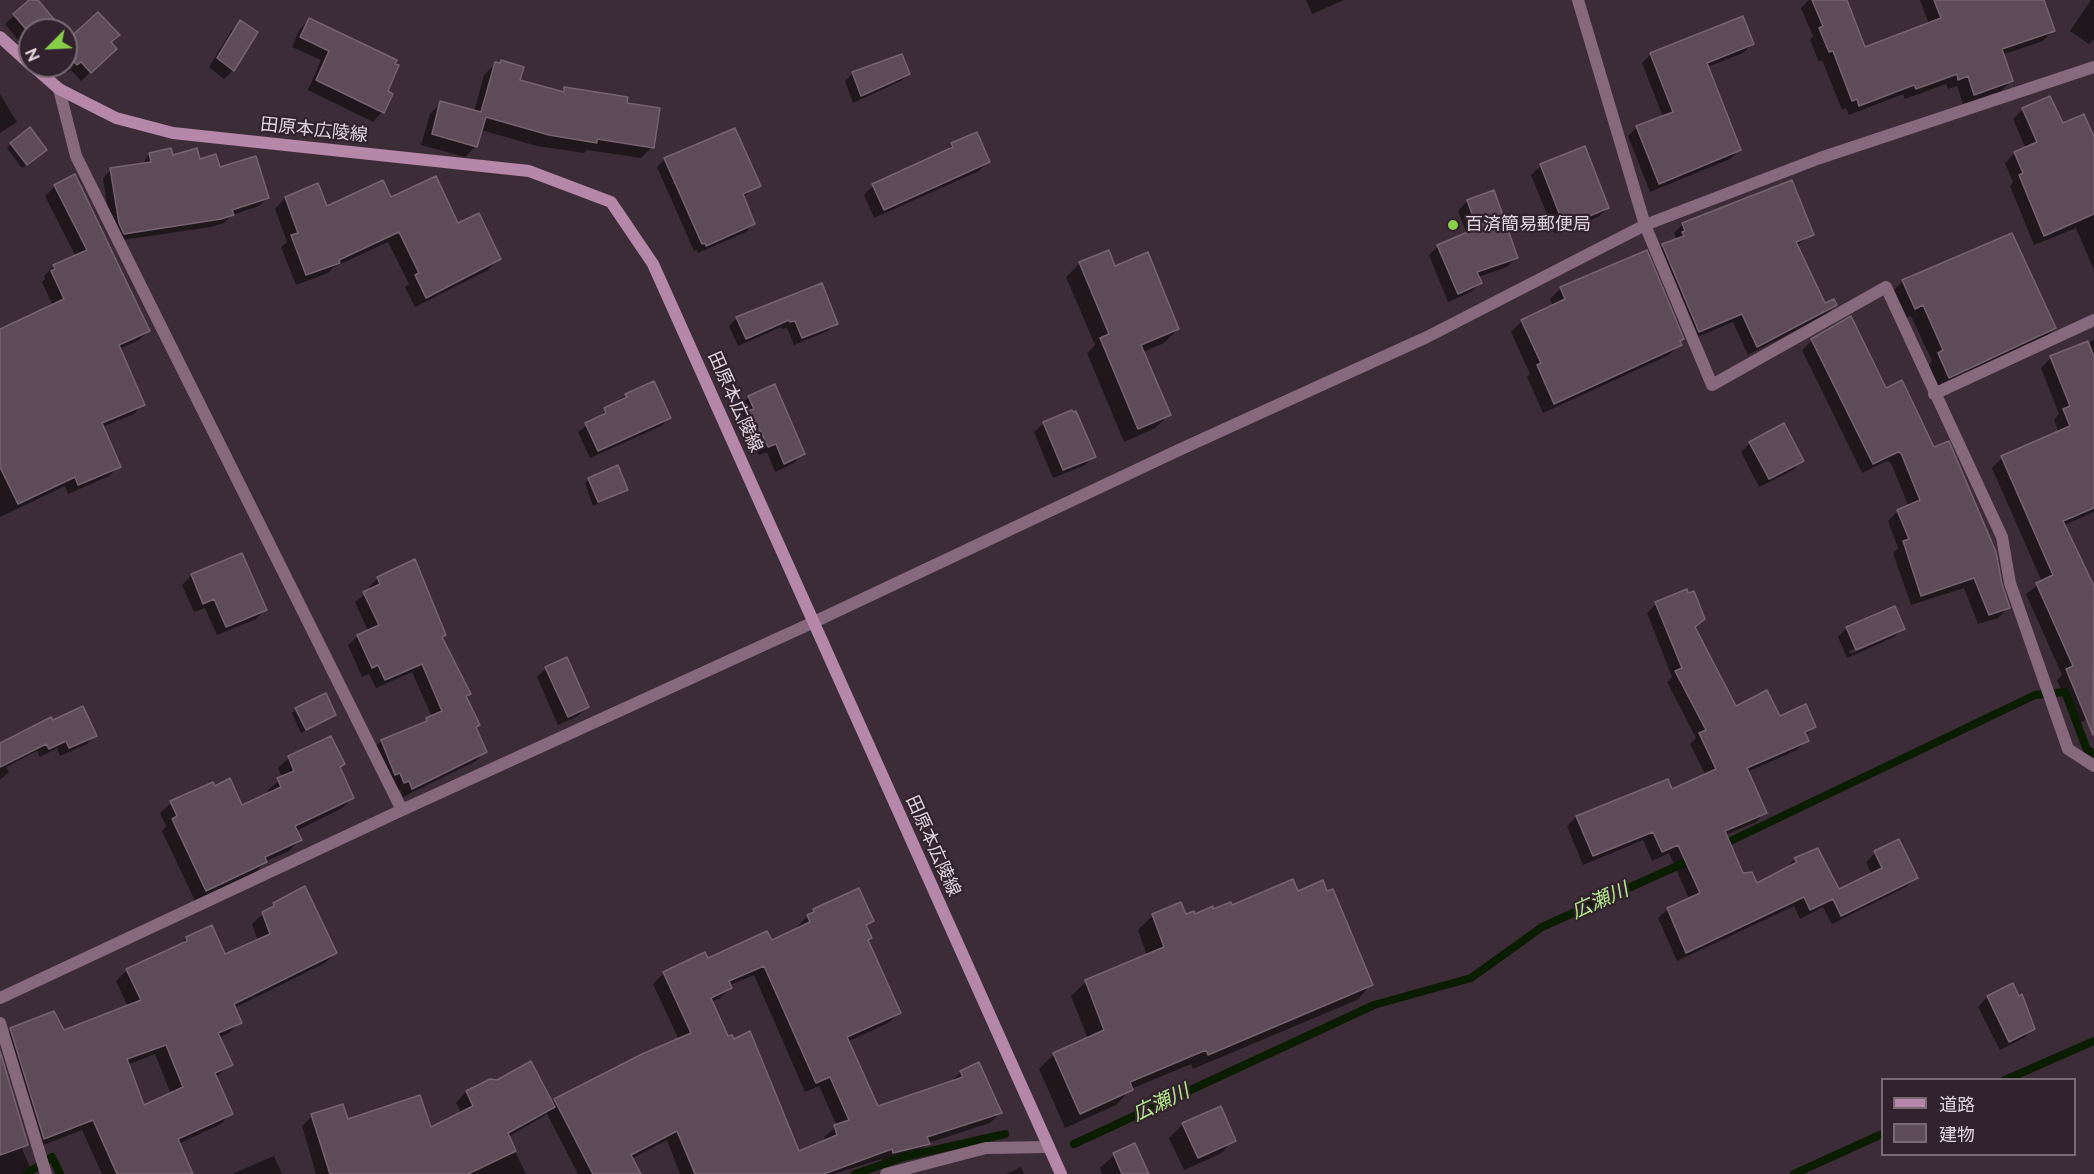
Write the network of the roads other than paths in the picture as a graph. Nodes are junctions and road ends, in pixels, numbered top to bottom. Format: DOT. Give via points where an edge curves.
graph roads {
  1 [pos="1578,0"];
  2 [pos="0,37"];
  3 [pos="18,53"];
  4 [pos="2094,67"];
  5 [pos="46,78"];
  6 [pos="59,89"];
  7 [pos="1645,225"];
  8 [pos="2094,320"];
  9 [pos="1934,393"];
  10 [pos="814,622"];
  11 [pos="2094,766"];
  12 [pos="402,810"];
  13 [pos="0,998"];
  14 [pos="0,1023"];
  15 [pos="1049,1147"];
  16 [pos="46,1174"];
  17 [pos="886,1174"];
  18 [pos="1061,1174"];
  1 -- 7 [label="street"];
  2 -- 3 [label="main road, 田原本広陵線"];
  4 -- 7 [label="street" via="1820,158"];
  5 -- 6 [label="main road, 田原本広陵線"];
  6 -- 10 [label="main road, 田原本広陵線" via="116,118 172,133 529,171 611,202 653,264"];
  6 -- 12 [label="street" via="76,156"];
  7 -- 9 [label="street" via="1712,385 1886,287"];
  7 -- 10 [label="street" via="1427,337"];
  8 -- 9 [label="street"];
  9 -- 11 [label="street" via="2002,537 2010,583 2068,749"];
  10 -- 12 [label="street"];
  10 -- 15 [label="main road, 田原本広陵線"];
  12 -- 13 [label="street"];
  14 -- 16 [label="street"];
  15 -- 17 [label="street" via="986,1148"];
  15 -- 18 [label="main road, 田原本広陵線"];
}
